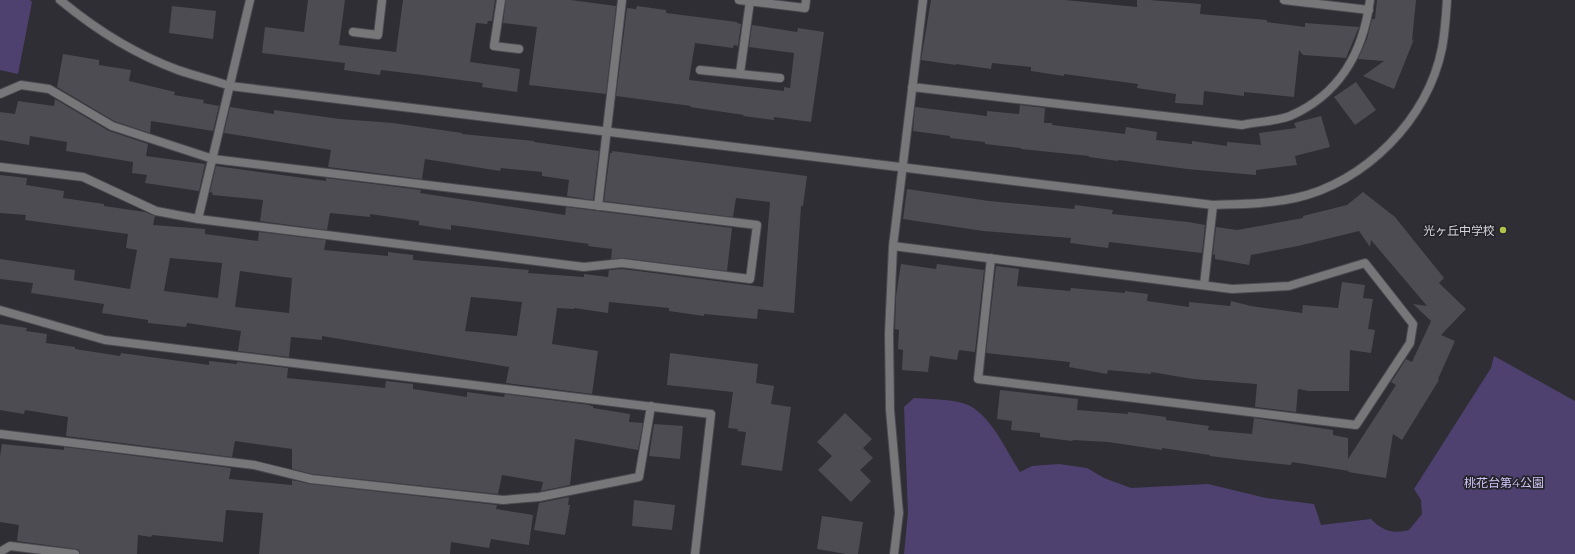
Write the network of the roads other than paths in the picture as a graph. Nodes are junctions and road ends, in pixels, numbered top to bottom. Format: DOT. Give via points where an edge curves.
graph roads {
  1 [pos="60,0"];
  2 [pos="250,0"];
  3 [pos="382,0"];
  4 [pos="501,0"];
  5 [pos="622,0"];
  6 [pos="739,0"];
  7 [pos="806,0"];
  8 [pos="923,0"];
  9 [pos="1284,0"];
  10 [pos="1370,0"];
  11 [pos="1447,0"];
  12 [pos="750,1"];
  13 [pos="1369,10"];
  14 [pos="353,32"];
  15 [pos="519,49"];
  16 [pos="700,70"];
  17 [pos="740,73"];
  18 [pos="780,78"];
  19 [pos="230,86"];
  20 [pos="912,87"];
  21 [pos="0,94"];
  22 [pos="607,132"];
  23 [pos="212,159"];
  24 [pos="0,167"];
  25 [pos="904,168"];
  26 [pos="1213,205"];
  27 [pos="598,206"];
  28 [pos="198,219"];
  29 [pos="893,246"];
  30 [pos="991,258"];
  31 [pos="1204,285"];
  32 [pos="0,310"];
  33 [pos="651,406"];
  34 [pos="0,434"];
  35 [pos="0,552"];
  36 [pos="75,554"];
  37 [pos="695,554"];
  38 [pos="894,554"];
  1 -- 19 [label="street" via="108,36 142,54 177,70"];
  2 -- 19 [label="street"];
  3 -- 14 [label="street" via="378,35"];
  4 -- 15 [label="street" via="494,46"];
  5 -- 22 [label="street"];
  6 -- 12 [label="street"];
  7 -- 12 [label="street" via="805,8"];
  8 -- 20 [label="street"];
  9 -- 13 [label="street"];
  10 -- 13 [label="street"];
  11 -- 26 [label="street" via="1442,49 1433,79 1421,103 1398,136 1375,158 1352,175 1296,198 1257,204"];
  12 -- 17 [label="street"];
  13 -- 20 [label="street" via="1358,50 1344,75 1318,100 1289,116 1242,125"];
  16 -- 17 [label="street"];
  17 -- 18 [label="street"];
  19 -- 22 [label="street"];
  19 -- 23 [label="street"];
  20 -- 25 [label="street"];
  21 -- 23 [label="street" via="21,86 49,88 112,126"];
  22 -- 25 [label="street"];
  22 -- 27 [label="street"];
  23 -- 27 [label="street"];
  23 -- 28 [label="street"];
  24 -- 28 [label="street" via="83,176 156,211"];
  25 -- 26 [label="street"];
  25 -- 29 [label="street"];
  26 -- 31 [label="street"];
  27 -- 28 [label="street" via="757,225 750,279 622,262 584,267"];
  29 -- 30 [label="street"];
  29 -- 38 [label="street" via="889,349 890,410 899,513"];
  30 -- 31 [label="street"];
  30 -- 31 [label="street" via="978,379 1356,425 1410,343 1413,324 1366,263 1289,286 1232,289"];
  32 -- 33 [label="street" via="105,340"];
  33 -- 34 [label="street" via="639,477 539,497 503,500 311,479 254,465"];
  33 -- 37 [label="street" via="711,414"];
  35 -- 36 [label="street" via="10,546"];
}
